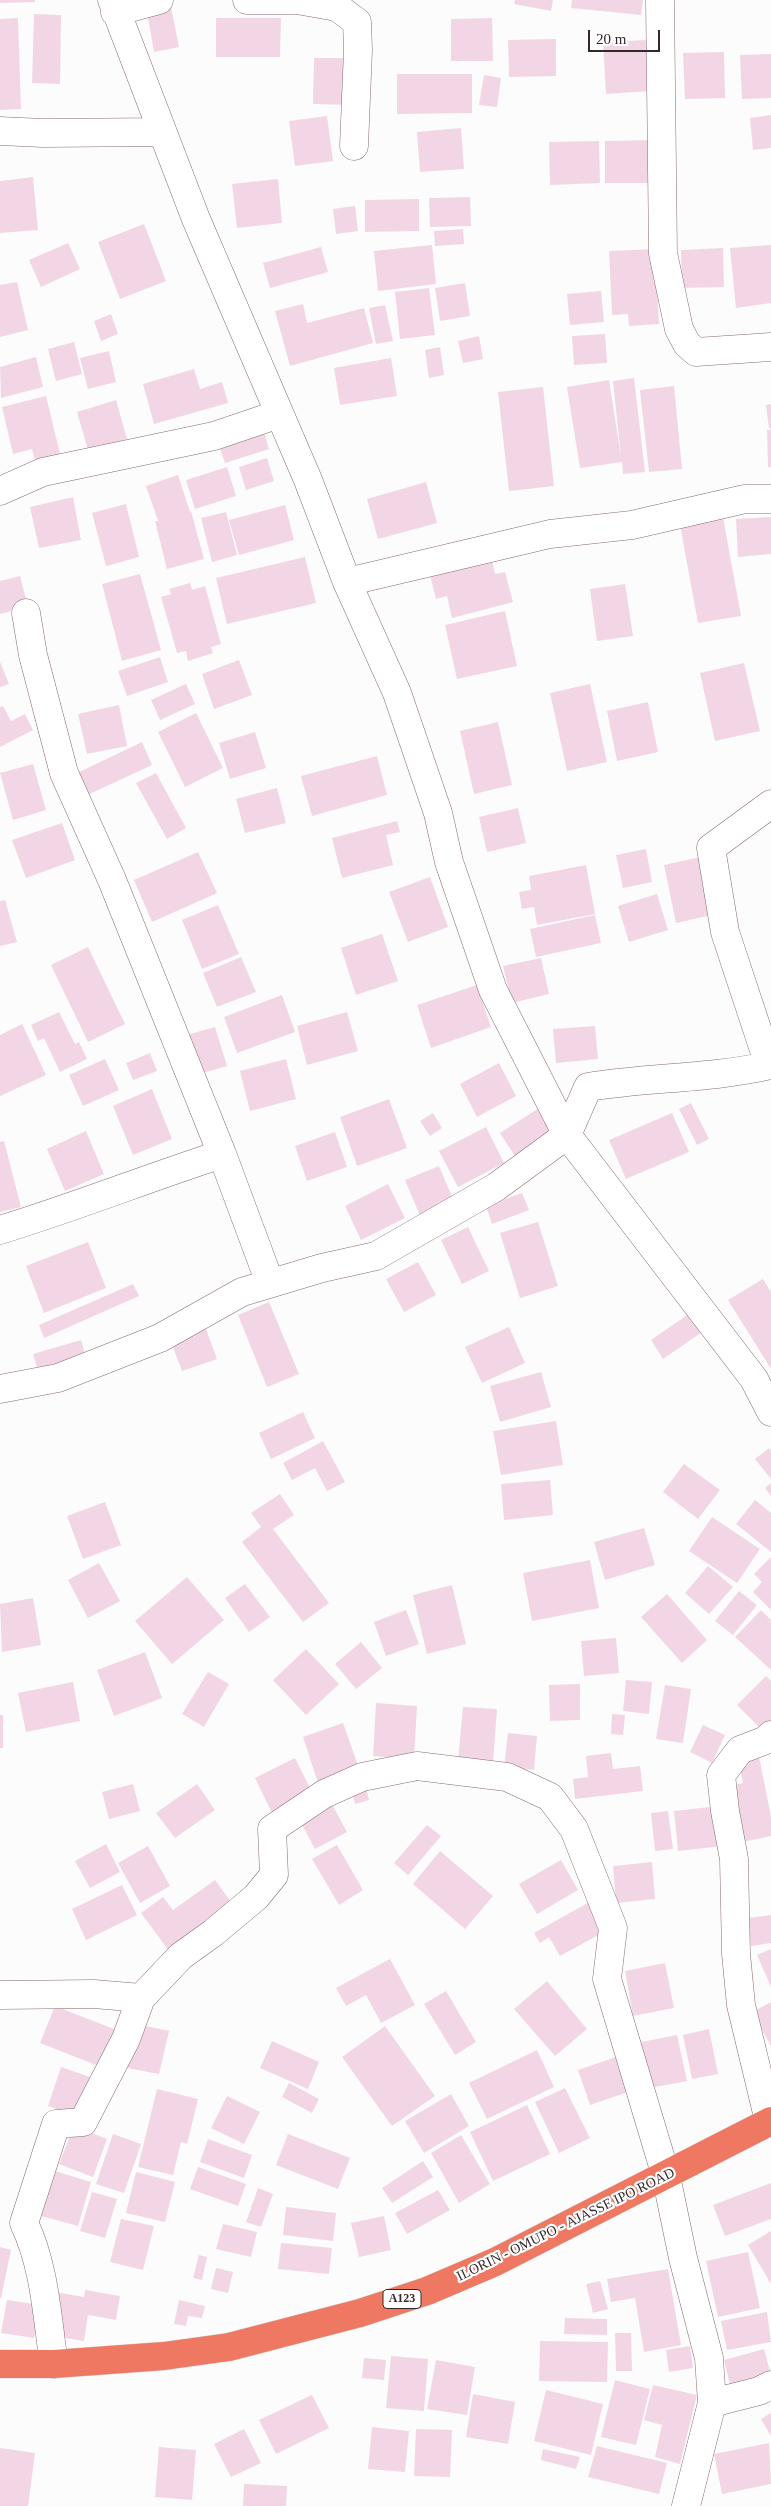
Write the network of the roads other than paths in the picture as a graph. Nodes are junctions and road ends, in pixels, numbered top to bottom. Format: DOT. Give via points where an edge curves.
graph roads {
  1 [pos="159,0"];
  2 [pos="247,0"];
  3 [pos="660,0"];
  4 [pos="114,6"];
  5 [pos="0,131"];
  6 [pos="162,132"];
  7 [pos="354,146"];
  8 [pos="771,347"];
  9 [pos="279,414"];
  10 [pos="0,490"];
  11 [pos="771,499"];
  12 [pos="347,582"];
  13 [pos="26,613"];
  14 [pos="771,804"];
  15 [pos="770,1065"];
  16 [pos="567,1135"];
  17 [pos="222,1154"];
  18 [pos="0,1230"];
  19 [pos="270,1284"];
  20 [pos="0,1389"];
  21 [pos="771,1412"];
  22 [pos="771,1735"];
  23 [pos="0,1995"];
  24 [pos="140,1998"];
  25 [pos="770,2121"];
  26 [pos="666,2176"];
  27 [pos="0,2364"];
  28 [pos="54,2364"];
  29 [pos="771,2385"];
  30 [pos="712,2404"];
  31 [pos="686,2506"];
  1 -- 4 [label="street"];
  2 -- 7 [label="street" via="297,0 337,6 357,22"];
  3 -- 8 [label="street" via="663,253 680,329 687,344 696,352"];
  4 -- 6 [label="street"];
  5 -- 6 [label="street"];
  6 -- 9 [label="street"];
  9 -- 10 [label="street" via="214,436 43,472"];
  9 -- 12 [label="street"];
  11 -- 12 [label="street" via="745,499 632,525 550,534"];
  12 -- 16 [label="street" via="397,693 493,990"];
  13 -- 17 [label="street" via="33,655 64,773 112,880"];
  14 -- 15 [label="street" via="711,848 725,932"];
  15 -- 16 [label="street" via="739,1073 633,1080 588,1087"];
  16 -- 19 [label="street" via="496,1188 376,1256"];
  16 -- 21 [label="street" via="754,1379"];
  17 -- 18 [label="street"];
  17 -- 19 [label="street"];
  19 -- 20 [label="street" via="242,1292 160,1338 58,1378"];
  22 -- 25 [label="street" via="740,1750 721,1774 734,1859 736,1954 741,2005"];
  23 -- 24 [label="street" via="94,1994"];
  24 -- 26 [label="street" via="181,1956 256,1897 274,1875 272,1830 324,1794 362,1777 417,1766 507,1777 550,1797 574,1829 613,1928 607,1979"];
  24 -- 28 [label="street" via="126,2039 82,2122 56,2124 24,2223 33,2242 42,2280"];
  25 -- 26 [label="highway, ILORIN - OMUPO - AJASSE IPO ROAD / A123"];
  26 -- 28 [label="highway, ILORIN - OMUPO - AJASSE IPO ROAD / A123" via="495,2262 427,2291 360,2313 229,2347 164,2356"];
  26 -- 30 [label="street" via="709,2358"];
  27 -- 28 [label="highway, ILORIN - OMUPO - AJASSE IPO ROAD / A123"];
  29 -- 30 [label="street"];
  30 -- 31 [label="street"];
}
